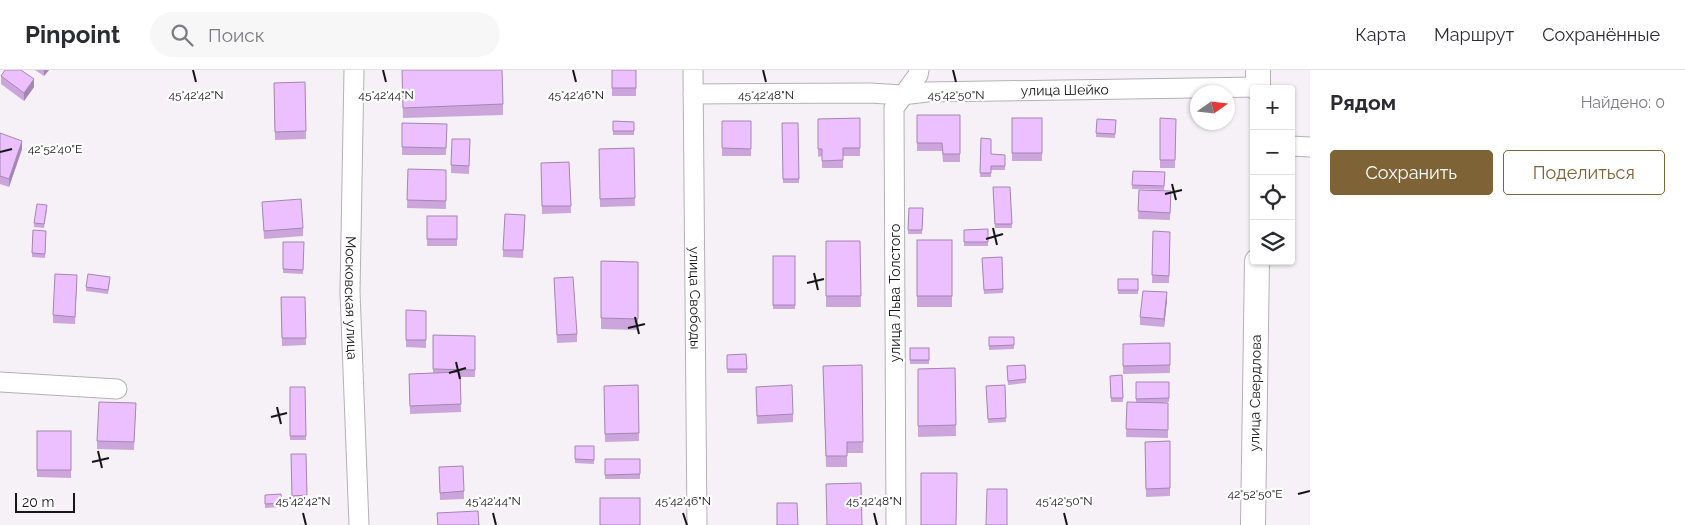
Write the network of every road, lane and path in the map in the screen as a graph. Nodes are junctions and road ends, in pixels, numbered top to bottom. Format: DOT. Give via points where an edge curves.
graph roads {
  1 [pos="354,70"];
  2 [pos="693,70"];
  3 [pos="919,70"];
  4 [pos="1258,82"];
  5 [pos="693,94"];
  6 [pos="902,95"];
  7 [pos="1295,146"];
  8 [pos="1310,147"];
  9 [pos="1257,265"];
  10 [pos="0,382"];
  11 [pos="117,389"];
  12 [pos="359,525"];
  13 [pos="697,525"];
  14 [pos="896,525"];
  15 [pos="1253,525"];
  1 -- 12 [label="street, Московская улица" via="350,292"];
  2 -- 5 [label="street, улица Свободы"];
  3 -- 6 [label="street, улица Льва Толстого"];
  4 -- 6 [label="street, улица Шейко"];
  5 -- 6 [label="street, улица Шейко"];
  5 -- 13 [label="street, улица Свободы"];
  6 -- 14 [label="street, улица Льва Толстого" via="894,108"];
  7 -- 8 [label="street"];
  9 -- 15 [label="street, улица Свердлова"];
  10 -- 11 [label="street"];
}
